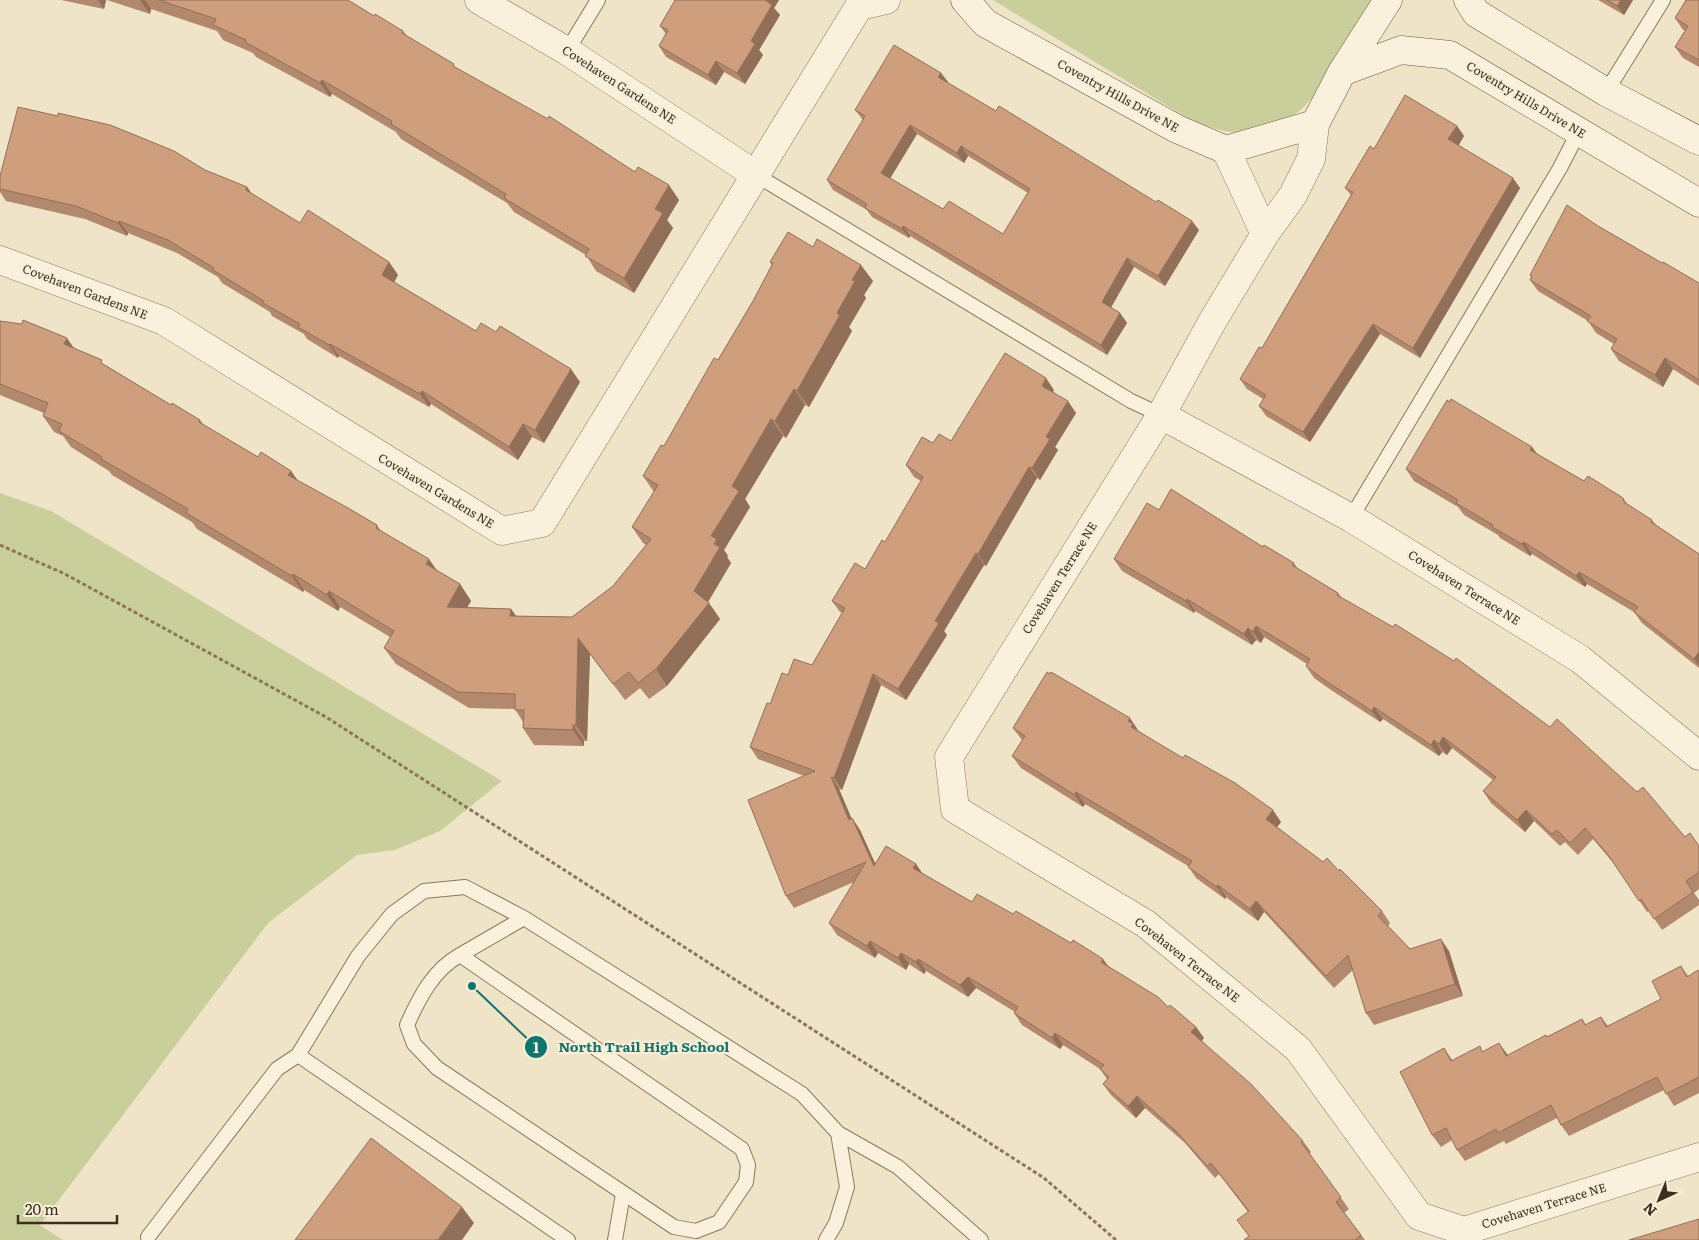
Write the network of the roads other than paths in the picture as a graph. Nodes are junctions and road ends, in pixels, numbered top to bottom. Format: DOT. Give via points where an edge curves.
graph roads {
  1 [pos="479,0"];
  2 [pos="598,0"];
  3 [pos="886,0"];
  4 [pos="965,0"];
  5 [pos="1388,0"];
  6 [pos="1468,0"];
  7 [pos="1663,0"];
  8 [pos="861,3"];
  9 [pos="567,51"];
  10 [pos="1342,72"];
  11 [pos="1606,92"];
  12 [pos="1314,124"];
  13 [pos="1579,131"];
  14 [pos="1699,141"];
  15 [pos="1226,150"];
  16 [pos="756,175"];
  17 [pos="1699,203"];
  18 [pos="1272,224"];
  19 [pos="0,260"];
  20 [pos="1161,415"];
  21 [pos="1351,518"];
  22 [pos="1699,756"];
  23 [pos="524,918"];
  24 [pos="460,955"];
  25 [pos="298,1055"];
  26 [pos="838,1132"];
  27 [pos="1699,1158"];
  28 [pos="623,1194"];
  29 [pos="148,1237"];
  30 [pos="568,1240"];
  31 [pos="616,1240"];
  32 [pos="826,1240"];
  33 [pos="981,1240"];
  1 -- 9 [label="street, Covehaven Gardens NE"];
  2 -- 9 [label="lane"];
  3 -- 8 [label="street, Covehaven Gardens NE"];
  4 -- 15 [label="street, Coventry Hills Drive NE" via="985,23 1177,129"];
  5 -- 10 [label="street"];
  6 -- 11 [label="street" via="1476,13"];
  7 -- 11 [label="lane"];
  8 -- 16 [label="street, Covehaven Gardens NE"];
  9 -- 16 [label="street, Covehaven Gardens NE"];
  10 -- 12 [label="street"];
  10 -- 13 [label="street, Coventry Hills Drive NE" via="1401,50 1450,55"];
  11 -- 14 [label="street"];
  12 -- 15 [label="street"];
  12 -- 18 [label="street" via="1311,159 1293,195"];
  13 -- 17 [label="street, Coventry Hills Drive NE"];
  13 -- 21 [label="lane"];
  15 -- 18 [label="street"];
  16 -- 19 [label="street, Covehaven Gardens NE" via="542,523 502,531 164,321"];
  16 -- 20 [label="lane" via="1131,401"];
  18 -- 20 [label="street, Covehaven Terrace NE" via="1212,322"];
  20 -- 21 [label="street, Covehaven Terrace NE"];
  20 -- 27 [label="street, Covehaven Terrace NE" via="949,757 955,809 1146,924 1298,1049 1419,1216 1464,1231"];
  21 -- 22 [label="street, Covehaven Terrace NE" via="1580,659"];
  23 -- 24 [label="lane"];
  23 -- 25 [label="lane" via="464,887 424,891 392,914 358,956"];
  23 -- 26 [label="lane" via="802,1094"];
  24 -- 28 [label="lane" via="450,960 421,994 407,1025 414,1044 437,1068"];
  24 -- 28 [label="lane" via="742,1149 748,1165 746,1182 719,1222 696,1231 674,1227"];
  25 -- 29 [label="lane" via="276,1070"];
  25 -- 30 [label="lane"];
  26 -- 32 [label="lane" via="847,1187 836,1223"];
  26 -- 33 [label="lane" via="898,1167"];
  28 -- 31 [label="lane"];
}
